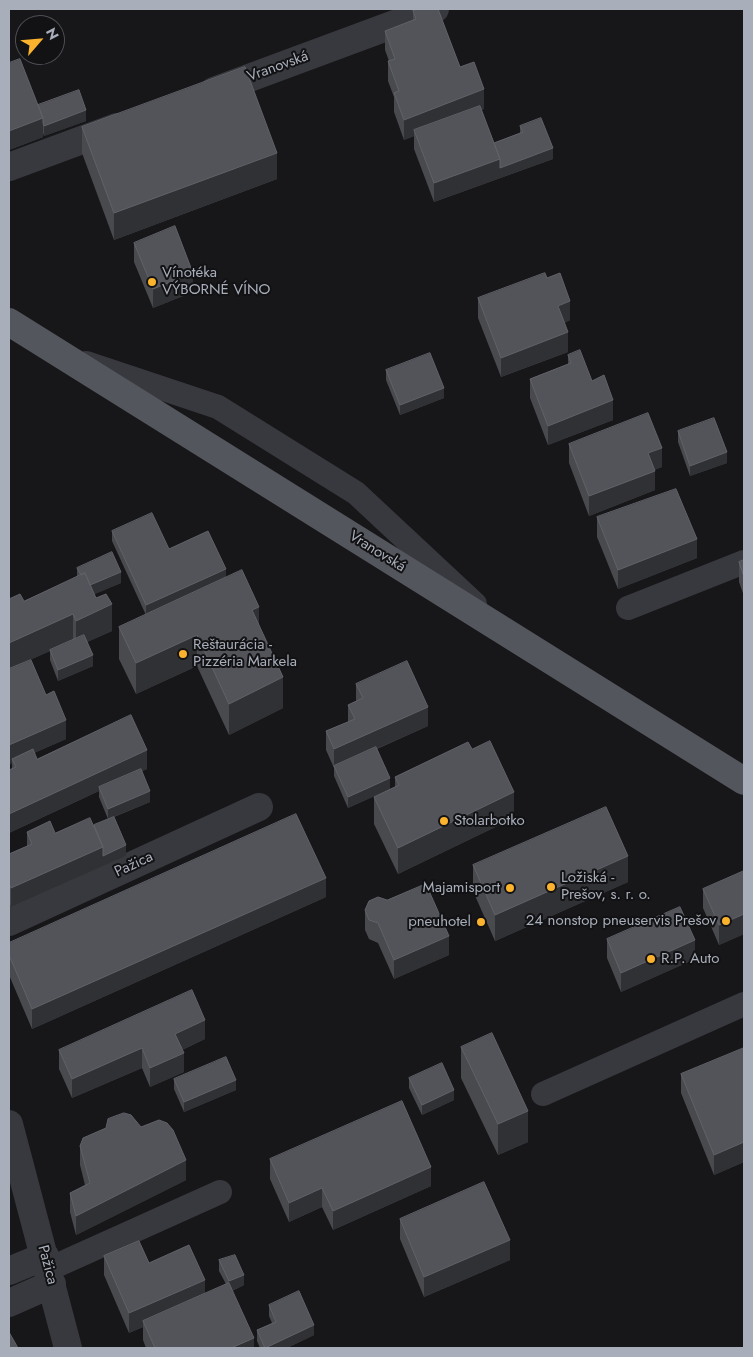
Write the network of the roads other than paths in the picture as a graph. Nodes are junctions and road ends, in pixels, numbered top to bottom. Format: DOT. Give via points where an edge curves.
graph roads {
  1 [pos="435,9"];
  2 [pos="194,98"];
  3 [pos="138,119"];
  4 [pos="9,167"];
  5 [pos="9,322"];
  6 [pos="59,353"];
  7 [pos="744,562"];
  8 [pos="628,608"];
  9 [pos="506,632"];
  10 [pos="744,782"];
  11 [pos="259,807"];
  12 [pos="9,922"];
  13 [pos="744,1004"];
  14 [pos="543,1094"];
  15 [pos="9,1124"];
  16 [pos="220,1192"];
  17 [pos="48,1270"];
  18 [pos="9,1271"];
  19 [pos="9,1303"];
  20 [pos="68,1348"];
  1 -- 2 [label="street, Vranovská"];
  3 -- 4 [label="street"];
  5 -- 6 [label="main road, Vranovská"];
  6 -- 9 [label="main road, Vranovská"];
  6 -- 9 [label="lane" via="218,407 356,494"];
  7 -- 8 [label="lane"];
  9 -- 10 [label="main road, Vranovská"];
  11 -- 12 [label="street, Pažica"];
  13 -- 14 [label="lane"];
  15 -- 17 [label="street, Pažica"];
  16 -- 17 [label="lane"];
  17 -- 18 [label="street"];
  17 -- 19 [label="street"];
  17 -- 20 [label="street, Pažica"];
}
